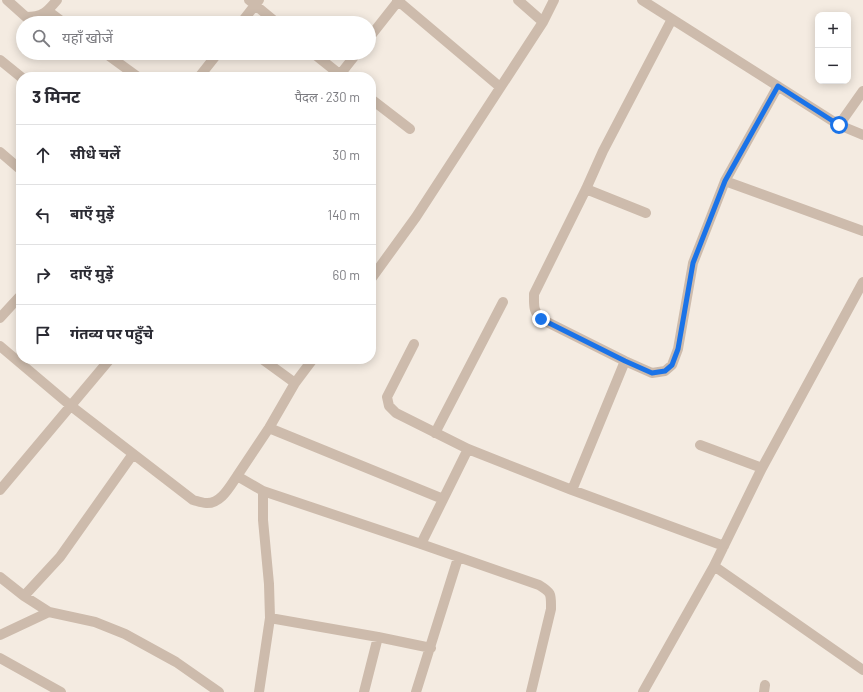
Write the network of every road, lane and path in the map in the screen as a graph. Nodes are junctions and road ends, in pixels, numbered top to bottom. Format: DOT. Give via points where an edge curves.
graph roads {
  1 [pos="7,0"];
  2 [pos="57,0"];
  3 [pos="398,0"];
  4 [pos="518,0"];
  5 [pos="554,0"];
  6 [pos="642,0"];
  7 [pos="254,2"];
  8 [pos="48,11"];
  9 [pos="25,16"];
  10 [pos="38,16"];
  11 [pos="55,16"];
  12 [pos="245,16"];
  13 [pos="269,16"];
  14 [pos="672,18"];
  15 [pos="543,22"];
  16 [pos="376,29"];
  17 [pos="0,60"];
  18 [pos="115,60"];
  19 [pos="212,60"];
  20 [pos="321,60"];
  21 [pos="352,60"];
  22 [pos="16,72"];
  23 [pos="131,72"];
  24 [pos="203,72"];
  25 [pos="335,72"];
  26 [pos="343,72"];
  27 [pos="778,86"];
  28 [pos="500,87"];
  29 [pos="863,91"];
  30 [pos="376,103"];
  31 [pos="839,125"];
  32 [pos="410,129"];
  33 [pos="863,135"];
  34 [pos="0,152"];
  35 [pos="16,166"];
  36 [pos="725,181"];
  37 [pos="586,189"];
  38 [pos="646,213"];
  39 [pos="863,231"];
  40 [pos="376,272"];
  41 [pos="863,282"];
  42 [pos="16,300"];
  43 [pos="503,302"];
  44 [pos="0,318"];
  45 [pos="414,344"];
  46 [pos="0,346"];
  47 [pos="16,360"];
  48 [pos="625,361"];
  49 [pos="21,364"];
  50 [pos="106,364"];
  51 [pos="269,364"];
  52 [pos="309,364"];
  53 [pos="295,383"];
  54 [pos="71,406"];
  55 [pos="269,428"];
  56 [pos="435,433"];
  57 [pos="700,445"];
  58 [pos="468,449"];
  59 [pos="133,454"];
  60 [pos="762,468"];
  61 [pos="237,476"];
  62 [pos="0,490"];
  63 [pos="572,490"];
  64 [pos="263,491"];
  65 [pos="443,499"];
  66 [pos="421,544"];
  67 [pos="724,546"];
  68 [pos="458,558"];
  69 [pos="714,566"];
  70 [pos="0,577"];
  71 [pos="24,596"];
  72 [pos="49,612"];
  73 [pos="270,618"];
  74 [pos="0,635"];
  75 [pos="378,637"];
  76 [pos="431,648"];
  77 [pos="0,658"];
  78 [pos="863,670"];
  79 [pos="61,692"];
  80 [pos="219,692"];
  81 [pos="259,692"];
  82 [pos="364,692"];
  83 [pos="416,692"];
  84 [pos="531,692"];
  85 [pos="643,692"];
  1 -- 9 [label="street"];
  2 -- 8 [label="street"];
  3 -- 16 [label="street"];
  3 -- 28 [label="street"];
  4 -- 15 [label="street"];
  5 -- 15 [label="street"];
  6 -- 14 [label="street"];
  7 -- 12 [label="street"];
  7 -- 13 [label="street"];
  8 -- 10 [label="street"];
  8 -- 11 [label="street"];
  14 -- 27 [label="street"];
  14 -- 37 [label="street"];
  15 -- 28 [label="street"];
  17 -- 22 [label="street"];
  18 -- 23 [label="street"];
  19 -- 24 [label="street"];
  20 -- 25 [label="street"];
  21 -- 26 [label="street"];
  27 -- 31 [label="street"];
  27 -- 36 [label="street"];
  28 -- 40 [label="street" via="416,217"];
  29 -- 31 [label="street"];
  30 -- 32 [label="street"];
  31 -- 33 [label="street"];
  34 -- 35 [label="street"];
  36 -- 39 [label="street"];
  36 -- 48 [label="street" via="693,263 678,349 672,365 665,371 652,373"];
  37 -- 38 [label="street"];
  37 -- 48 [label="street" via="534,294 536,314 541,319"];
  41 -- 60 [label="street"];
  42 -- 44 [label="street"];
  43 -- 56 [label="street"];
  45 -- 56 [label="street" via="387,397 389,406 396,413"];
  46 -- 47 [label="street"];
  48 -- 63 [label="street"];
  49 -- 54 [label="street"];
  50 -- 54 [label="street"];
  51 -- 53 [label="street"];
  52 -- 53 [label="street"];
  53 -- 55 [label="street"];
  54 -- 59 [label="street"];
  54 -- 62 [label="street"];
  55 -- 61 [label="street"];
  55 -- 65 [label="street"];
  56 -- 58 [label="street"];
  57 -- 60 [label="street"];
  58 -- 63 [label="street"];
  58 -- 65 [label="street"];
  59 -- 61 [label="street" via="193,500 207,503 222,496"];
  59 -- 71 [label="street" via="60,557"];
  60 -- 67 [label="street"];
  61 -- 64 [label="street"];
  63 -- 67 [label="street"];
  64 -- 66 [label="street"];
  64 -- 73 [label="street"];
  65 -- 66 [label="street"];
  66 -- 68 [label="street"];
  67 -- 69 [label="street"];
  68 -- 76 [label="street"];
  68 -- 84 [label="street" via="539,585 549,591 551,609"];
  69 -- 78 [label="street"];
  69 -- 85 [label="street"];
  70 -- 71 [label="street"];
  71 -- 72 [label="street"];
  72 -- 74 [label="street"];
  72 -- 80 [label="street" via="95,622 125,634 176,662"];
  73 -- 75 [label="street"];
  73 -- 81 [label="street"];
  75 -- 76 [label="street"];
  75 -- 82 [label="street"];
  76 -- 83 [label="street"];
  77 -- 79 [label="street"];
}
